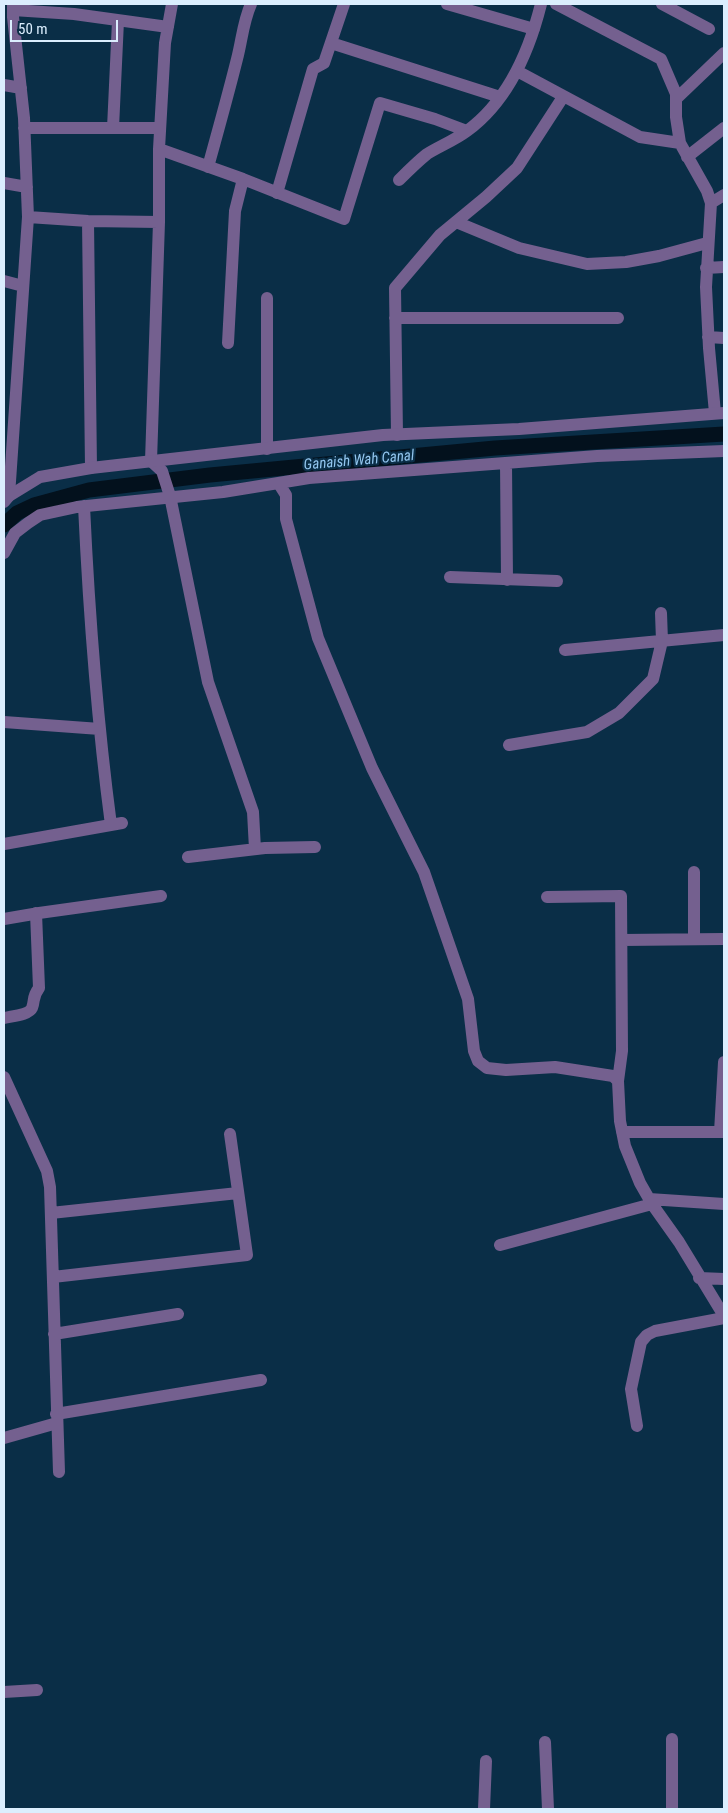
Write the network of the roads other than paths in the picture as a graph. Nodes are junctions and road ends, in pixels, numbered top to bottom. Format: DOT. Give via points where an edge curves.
graph roads {
  1 [pos="172,4"];
  2 [pos="251,4"];
  3 [pos="344,4"];
  4 [pos="447,4"];
  5 [pos="541,4"];
  6 [pos="556,4"];
  7 [pos="662,4"];
  8 [pos="13,7"];
  9 [pos="118,21"];
  10 [pos="168,27"];
  11 [pos="534,29"];
  12 [pos="709,29"];
  13 [pos="331,43"];
  14 [pos="724,52"];
  15 [pos="517,71"];
  16 [pos="4,85"];
  17 [pos="21,88"];
  18 [pos="500,97"];
  19 [pos="563,97"];
  20 [pos="676,98"];
  21 [pos="24,128"];
  22 [pos="113,128"];
  23 [pos="160,128"];
  24 [pos="724,128"];
  25 [pos="467,131"];
  26 [pos="680,143"];
  27 [pos="159,149"];
  28 [pos="687,157"];
  29 [pos="208,166"];
  30 [pos="243,180"];
  31 [pos="398,180"];
  32 [pos="4,183"];
  33 [pos="27,187"];
  34 [pos="277,193"];
  35 [pos="724,195"];
  36 [pos="711,203"];
  37 [pos="28,217"];
  38 [pos="88,221"];
  39 [pos="159,222"];
  40 [pos="456,222"];
  41 [pos="708,243"];
  42 [pos="724,266"];
  43 [pos="706,268"];
  44 [pos="4,282"];
  45 [pos="23,286"];
  46 [pos="267,298"];
  47 [pos="395,318"];
  48 [pos="618,318"];
  49 [pos="708,337"];
  50 [pos="724,338"];
  51 [pos="228,343"];
  52 [pos="9,410"];
  53 [pos="720,413"];
  54 [pos="397,434"];
  55 [pos="267,449"];
  56 [pos="724,451"];
  57 [pos="151,461"];
  58 [pos="506,463"];
  59 [pos="91,468"];
  60 [pos="278,484"];
  61 [pos="168,494"];
  62 [pos="7,499"];
  63 [pos="84,506"];
  64 [pos="4,553"];
  65 [pos="450,577"];
  66 [pos="508,580"];
  67 [pos="557,581"];
  68 [pos="662,613"];
  69 [pos="724,635"];
  70 [pos="662,642"];
  71 [pos="565,650"];
  72 [pos="4,722"];
  73 [pos="100,729"];
  74 [pos="509,745"];
  75 [pos="4,844"];
  76 [pos="315,848"];
  77 [pos="255,849"];
  78 [pos="188,857"];
  79 [pos="694,872"];
  80 [pos="161,896"];
  81 [pos="547,896"];
  82 [pos="36,913"];
  83 [pos="4,919"];
  84 [pos="694,939"];
  85 [pos="724,939"];
  86 [pos="622,940"];
  87 [pos="4,1018"];
  88 [pos="724,1062"];
  89 [pos="4,1077"];
  90 [pos="618,1081"];
  91 [pos="622,1132"];
  92 [pos="722,1132"];
  93 [pos="230,1134"];
  94 [pos="238,1192"];
  95 [pos="650,1202"];
  96 [pos="724,1204"];
  97 [pos="51,1213"];
  98 [pos="500,1246"];
  99 [pos="53,1277"];
  100 [pos="699,1278"];
  101 [pos="724,1279"];
  102 [pos="178,1314"];
  103 [pos="724,1317"];
  104 [pos="54,1334"];
  105 [pos="261,1380"];
  106 [pos="57,1419"];
  107 [pos="637,1426"];
  108 [pos="4,1438"];
  109 [pos="58,1472"];
  110 [pos="37,1690"];
  111 [pos="4,1692"];
  112 [pos="672,1739"];
  113 [pos="545,1742"];
  114 [pos="486,1761"];
  115 [pos="484,1809"];
  116 [pos="548,1809"];
  117 [pos="672,1809"];
  1 -- 10 [label="street"];
  2 -- 29 [label="street"];
  3 -- 13 [label="street"];
  4 -- 11 [label="street"];
  5 -- 11 [label="street"];
  6 -- 20 [label="street" via="661,59"];
  7 -- 12 [label="street"];
  8 -- 9 [label="street"];
  8 -- 17 [label="street"];
  9 -- 10 [label="street"];
  9 -- 22 [label="street"];
  10 -- 23 [label="street"];
  11 -- 15 [label="street"];
  13 -- 18 [label="street"];
  13 -- 34 [label="street" via="324,63 312,69"];
  14 -- 20 [label="street"];
  15 -- 18 [label="street"];
  15 -- 19 [label="street"];
  16 -- 17 [label="street"];
  17 -- 21 [label="street"];
  18 -- 25 [label="street" via="490,112"];
  19 -- 26 [label="street" via="640,137"];
  19 -- 40 [label="street" via="517,168"];
  20 -- 26 [label="street"];
  21 -- 22 [label="street"];
  21 -- 33 [label="street"];
  22 -- 23 [label="street"];
  23 -- 27 [label="street"];
  24 -- 28 [label="street"];
  25 -- 31 [label="street" via="427,155"];
  25 -- 34 [label="street" via="380,103 344,219"];
  26 -- 28 [label="street"];
  27 -- 29 [label="street"];
  27 -- 39 [label="street"];
  28 -- 36 [label="street"];
  29 -- 30 [label="street"];
  30 -- 34 [label="street"];
  30 -- 51 [label="street" via="235,211"];
  32 -- 33 [label="street"];
  33 -- 37 [label="street"];
  35 -- 36 [label="street"];
  36 -- 41 [label="street"];
  37 -- 38 [label="street"];
  37 -- 45 [label="street"];
  38 -- 39 [label="street"];
  38 -- 59 [label="street"];
  39 -- 57 [label="street"];
  40 -- 41 [label="street" via="519,248 587,264 626,262"];
  40 -- 47 [label="street" via="440,235 395,288"];
  41 -- 43 [label="street"];
  42 -- 43 [label="street"];
  43 -- 49 [label="street"];
  44 -- 45 [label="street"];
  45 -- 52 [label="street"];
  46 -- 55 [label="street"];
  47 -- 48 [label="street"];
  47 -- 54 [label="street"];
  49 -- 50 [label="street"];
  49 -- 53 [label="street"];
  52 -- 62 [label="street"];
  53 -- 54 [label="street" via="528,428"];
  54 -- 55 [label="street"];
  55 -- 57 [label="street"];
  56 -- 58 [label="street"];
  57 -- 59 [label="street"];
  57 -- 61 [label="street" via="162,471"];
  58 -- 60 [label="street" via="309,478"];
  58 -- 66 [label="street"];
  59 -- 62 [label="street" via="40,477"];
  60 -- 61 [label="street" via="222,492"];
  60 -- 90 [label="street" via="286,495 286,519 318,638 372,768 424,872 468,999 478,1061 487,1068 555,1067 613,1076"];
  61 -- 63 [label="street"];
  61 -- 77 [label="street" via="208,682 253,812"];
  63 -- 64 [label="street" via="40,515 15,532"];
  63 -- 73 [label="street"];
  65 -- 66 [label="street"];
  66 -- 67 [label="street"];
  68 -- 70 [label="street"];
  69 -- 70 [label="street"];
  70 -- 71 [label="street"];
  70 -- 74 [label="street" via="653,679 619,713 588,732"];
  72 -- 73 [label="street"];
  73 -- 75 [label="street" via="117,824"];
  76 -- 77 [label="street"];
  77 -- 78 [label="street"];
  79 -- 84 [label="street"];
  80 -- 82 [label="street"];
  81 -- 86 [label="street" via="621,896"];
  82 -- 83 [label="street"];
  82 -- 87 [label="street" via="38,988 29,1011"];
  84 -- 85 [label="street"];
  84 -- 86 [label="street"];
  86 -- 90 [label="street" via="622,1051"];
  88 -- 92 [label="street"];
  89 -- 97 [label="street" via="47,1170"];
  90 -- 91 [label="street"];
  91 -- 92 [label="street"];
  91 -- 95 [label="street" via="640,1184"];
  93 -- 94 [label="street"];
  94 -- 97 [label="street"];
  94 -- 99 [label="street" via="247,1255"];
  95 -- 96 [label="street"];
  95 -- 98 [label="street"];
  95 -- 100 [label="street"];
  97 -- 99 [label="street"];
  99 -- 104 [label="street"];
  100 -- 101 [label="street"];
  100 -- 103 [label="street"];
  102 -- 104 [label="street"];
  103 -- 107 [label="street" via="655,1331 641,1342 631,1389"];
  104 -- 106 [label="street"];
  105 -- 106 [label="street"];
  106 -- 108 [label="street"];
  106 -- 109 [label="street"];
  110 -- 111 [label="street"];
  112 -- 117 [label="street"];
  113 -- 116 [label="street"];
  114 -- 115 [label="street"];
}
